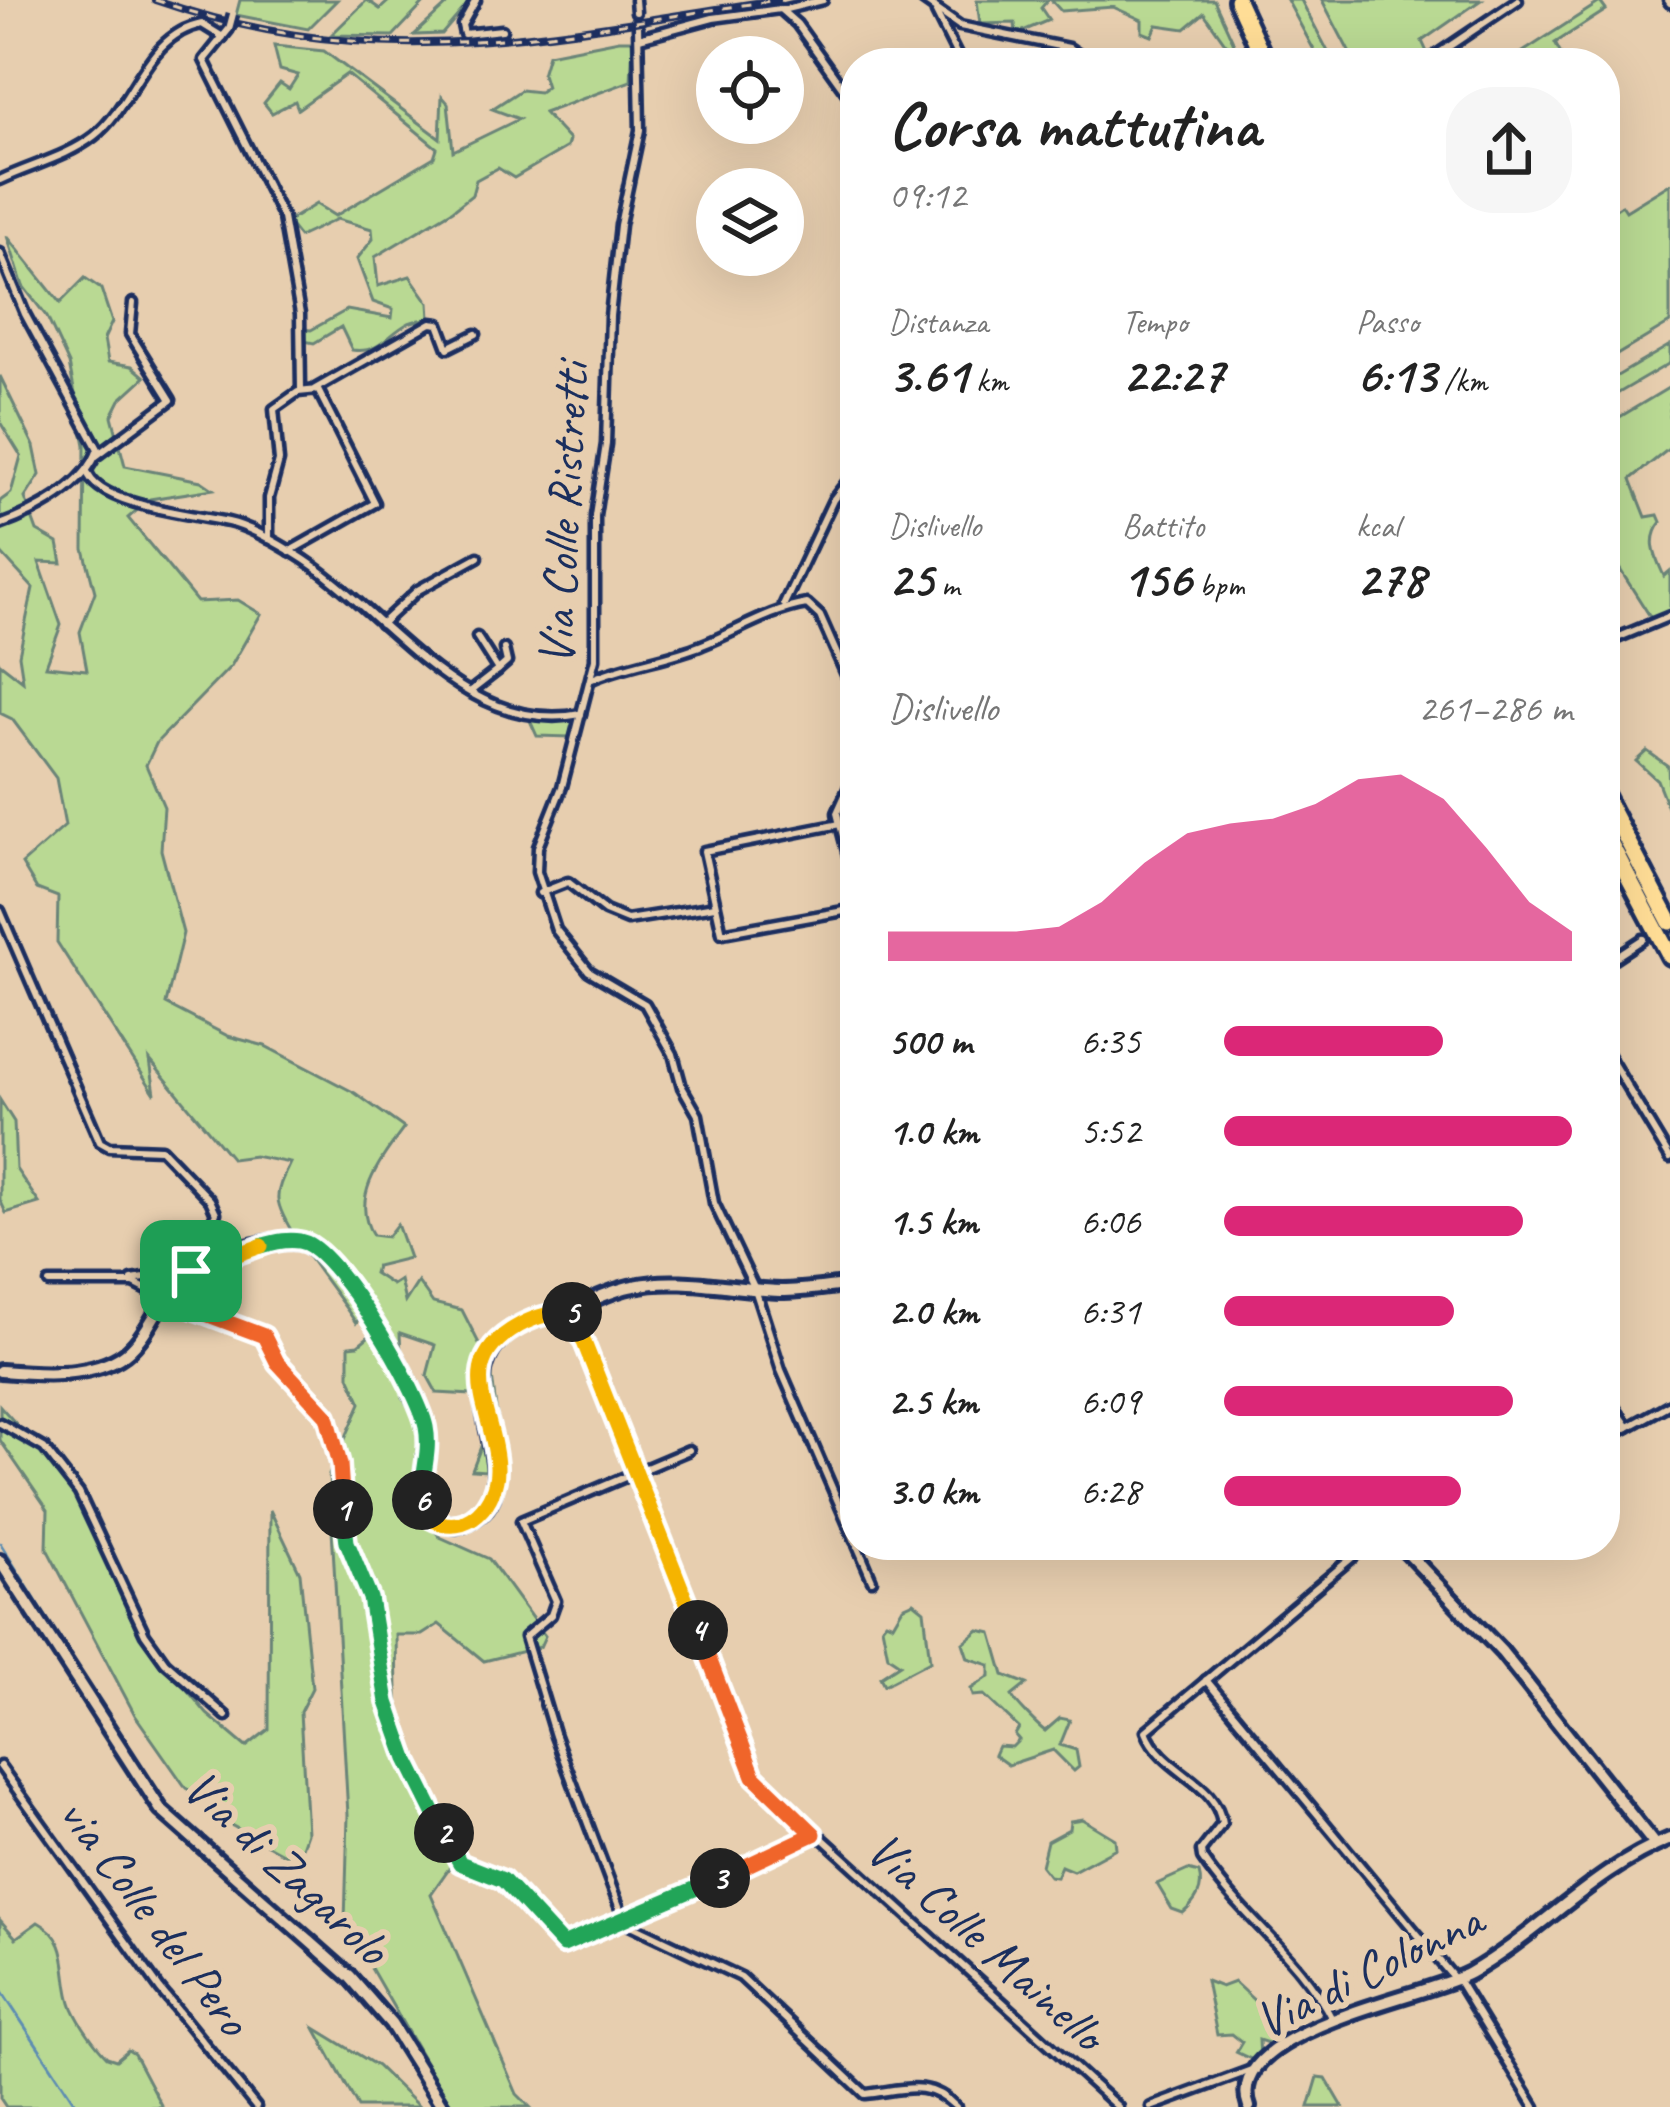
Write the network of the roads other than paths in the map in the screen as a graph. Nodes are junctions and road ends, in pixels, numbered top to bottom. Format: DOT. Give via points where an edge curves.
graph roads {
  1 [pos="237,0"];
  2 [pos="476,0"];
  3 [pos="635,0"];
  4 [pos="823,0"];
  5 [pos="923,0"];
  6 [pos="1226,0"];
  7 [pos="1237,0"];
  8 [pos="1518,0"];
  9 [pos="782,10"];
  10 [pos="935,10"];
  11 [pos="636,12"];
  12 [pos="638,25"];
  13 [pos="502,30"];
  14 [pos="226,33"];
  15 [pos="639,38"];
  16 [pos="954,48"];
  17 [pos="1069,48"];
  18 [pos="1248,48"];
  19 [pos="1259,48"];
  20 [pos="1447,48"];
  21 [pos="840,85"];
  22 [pos="0,180"];
  23 [pos="0,254"];
  24 [pos="133,303"];
  25 [pos="476,334"];
  26 [pos="315,389"];
  27 [pos="298,392"];
  28 [pos="96,456"];
  29 [pos="87,472"];
  30 [pos="840,489"];
  31 [pos="0,525"];
  32 [pos="268,539"];
  33 [pos="290,551"];
  34 [pos="478,556"];
  35 [pos="784,604"];
  36 [pos="1670,616"];
  37 [pos="382,624"];
  38 [pos="477,637"];
  39 [pos="1620,637"];
  40 [pos="504,649"];
  41 [pos="840,663"];
  42 [pos="498,670"];
  43 [pos="592,679"];
  44 [pos="471,691"];
  45 [pos="581,714"];
  46 [pos="840,802"];
  47 [pos="840,824"];
  48 [pos="1620,827"];
  49 [pos="1620,861"];
  50 [pos="540,893"];
  51 [pos="715,906"];
  52 [pos="0,911"];
  53 [pos="840,912"];
  54 [pos="1670,922"];
  55 [pos="1643,939"];
  56 [pos="1620,954"];
  57 [pos="1670,956"];
  58 [pos="1620,1075"];
  59 [pos="1670,1158"];
  60 [pos="191,1271"];
  61 [pos="114,1281"];
  62 [pos="49,1283"];
  63 [pos="840,1285"];
  64 [pos="755,1289"];
  65 [pos="166,1299"];
  66 [pos="570,1309"];
  67 [pos="0,1372"];
  68 [pos="1670,1404"];
  69 [pos="1620,1416"];
  70 [pos="0,1423"];
  71 [pos="1628,1427"];
  72 [pos="1620,1432"];
  73 [pos="688,1450"];
  74 [pos="638,1470"];
  75 [pos="840,1506"];
  76 [pos="863,1560"];
  77 [pos="1348,1560"];
  78 [pos="1415,1560"];
  79 [pos="0,1562"];
  80 [pos="872,1580"];
  81 [pos="1206,1680"];
  82 [pos="226,1716"];
  83 [pos="0,1766"];
  84 [pos="814,1834"];
  85 [pos="1670,1839"];
  86 [pos="1655,1845"];
  87 [pos="625,1922"];
  88 [pos="1456,1980"];
  89 [pos="1332,2019"];
  90 [pos="1254,2068"];
  91 [pos="866,2094"];
  92 [pos="256,2107"];
  93 [pos="443,2107"];
  94 [pos="861,2107"];
  95 [pos="956,2107"];
  96 [pos="1118,2107"];
  97 [pos="1151,2107"];
  98 [pos="1250,2107"];
  99 [pos="1535,2107"];
  1 -- 14 [label="street, bridge"];
  2 -- 13 [label="street" via="464,34"];
  3 -- 11 [label="street"];
  4 -- 9 [label="street"];
  5 -- 10 [label="street"];
  6 -- 18 [label="highway"];
  7 -- 19 [label="highway"];
  8 -- 20 [label="street"];
  9 -- 15 [label="street"];
  9 -- 21 [label="street"];
  10 -- 16 [label="street"];
  10 -- 17 [label="street" via="968,28"];
  12 -- 15 [label="street, Via Colle Ristretti"];
  14 -- 22 [label="street" via="199,25 170,38 96,134"];
  14 -- 27 [label="street" via="204,60 283,220 302,335"];
  15 -- 43 [label="street, Via Colle Ristretti" via="640,130 620,225 595,516"];
  23 -- 28 [label="street" via="38,341 97,441"];
  24 -- 28 [label="street" via="130,334 171,400"];
  25 -- 26 [label="street" via="448,348 439,324 431,323"];
  26 -- 27 [label="street"];
  26 -- 33 [label="street" via="328,400 375,502"];
  27 -- 32 [label="street" via="274,409 279,461"];
  28 -- 29 [label="street"];
  29 -- 31 [label="street"];
  29 -- 32 [label="street" via="98,486 159,510 233,523"];
  30 -- 35 [label="street"];
  32 -- 33 [label="street"];
  33 -- 37 [label="street"];
  34 -- 37 [label="street" via="414,592"];
  35 -- 41 [label="street" via="814,607"];
  35 -- 43 [label="street" via="699,646"];
  36 -- 39 [label="street"];
  37 -- 44 [label="street"];
  38 -- 42 [label="street"];
  40 -- 42 [label="street" via="507,662"];
  42 -- 44 [label="street"];
  43 -- 45 [label="street, Via Colle Ristretti"];
  44 -- 45 [label="street" via="524,713"];
  45 -- 50 [label="street, Via Colle Ristretti" via="538,847"];
  46 -- 47 [label="street"];
  47 -- 51 [label="street" via="704,847"];
  48 -- 54 [label="highway"];
  49 -- 57 [label="highway"];
  50 -- 51 [label="street" via="568,882 632,921"];
  50 -- 64 [label="street" via="556,930 589,971 637,997 662,1032 698,1115 714,1203"];
  51 -- 53 [label="street" via="722,933"];
  52 -- 60 [label="street" via="100,1142 161,1149 210,1200 216,1214"];
  55 -- 56 [label="street"];
  58 -- 59 [label="street"];
  60 -- 61 [label="street"];
  60 -- 65 [label="street"];
  60 -- 66 [label="street" via="272,1243 315,1248 376,1329 418,1404 428,1442 423,1506 452,1527 479,1513 495,1483 480,1391 484,1360 519,1325"];
  61 -- 62 [label="street"];
  61 -- 65 [label="street"];
  63 -- 64 [label="street"];
  64 -- 66 [label="street" via="642,1284"];
  64 -- 75 [label="street"];
  65 -- 67 [label="street" via="114,1360 71,1371"];
  65 -- 87 [label="street" via="259,1332 327,1416 347,1542 370,1598 387,1702 454,1856 479,1875 503,1880 562,1945"];
  66 -- 74 [label="street, Via Colle Mainello"];
  68 -- 71 [label="street"];
  69 -- 71 [label="street"];
  70 -- 82 [label="street" via="44,1448 79,1493 145,1634"];
  71 -- 72 [label="street"];
  73 -- 74 [label="street"];
  74 -- 84 [label="street, Via Colle Mainello" via="754,1776"];
  74 -- 87 [label="street" via="520,1522 556,1604 525,1638"];
  76 -- 80 [label="street"];
  77 -- 81 [label="street"];
  78 -- 86 [label="street" via="1485,1632"];
  79 -- 93 [label="street, Via di Zagarolo" via="161,1810 350,1977 392,2024"];
  81 -- 88 [label="street"];
  81 -- 89 [label="street" via="1146,1733 1174,1770 1215,1798 1222,1824 1202,1858 1231,1900 1292,1958"];
  83 -- 92 [label="street, via Colle del Pero"];
  84 -- 87 [label="street"];
  84 -- 96 [label="street, Via Colle Mainello"];
  85 -- 86 [label="street, Via di Colonna"];
  86 -- 88 [label="street, Via di Colonna"];
  87 -- 91 [label="street" via="741,1977"];
  88 -- 89 [label="street, Via di Colonna"];
  88 -- 99 [label="street"];
  89 -- 90 [label="street, Via di Colonna"];
  90 -- 97 [label="street"];
  90 -- 98 [label="street, Via di Colonna" via="1245,2090"];
  91 -- 94 [label="street"];
  91 -- 95 [label="street" via="911,2086"];
}
